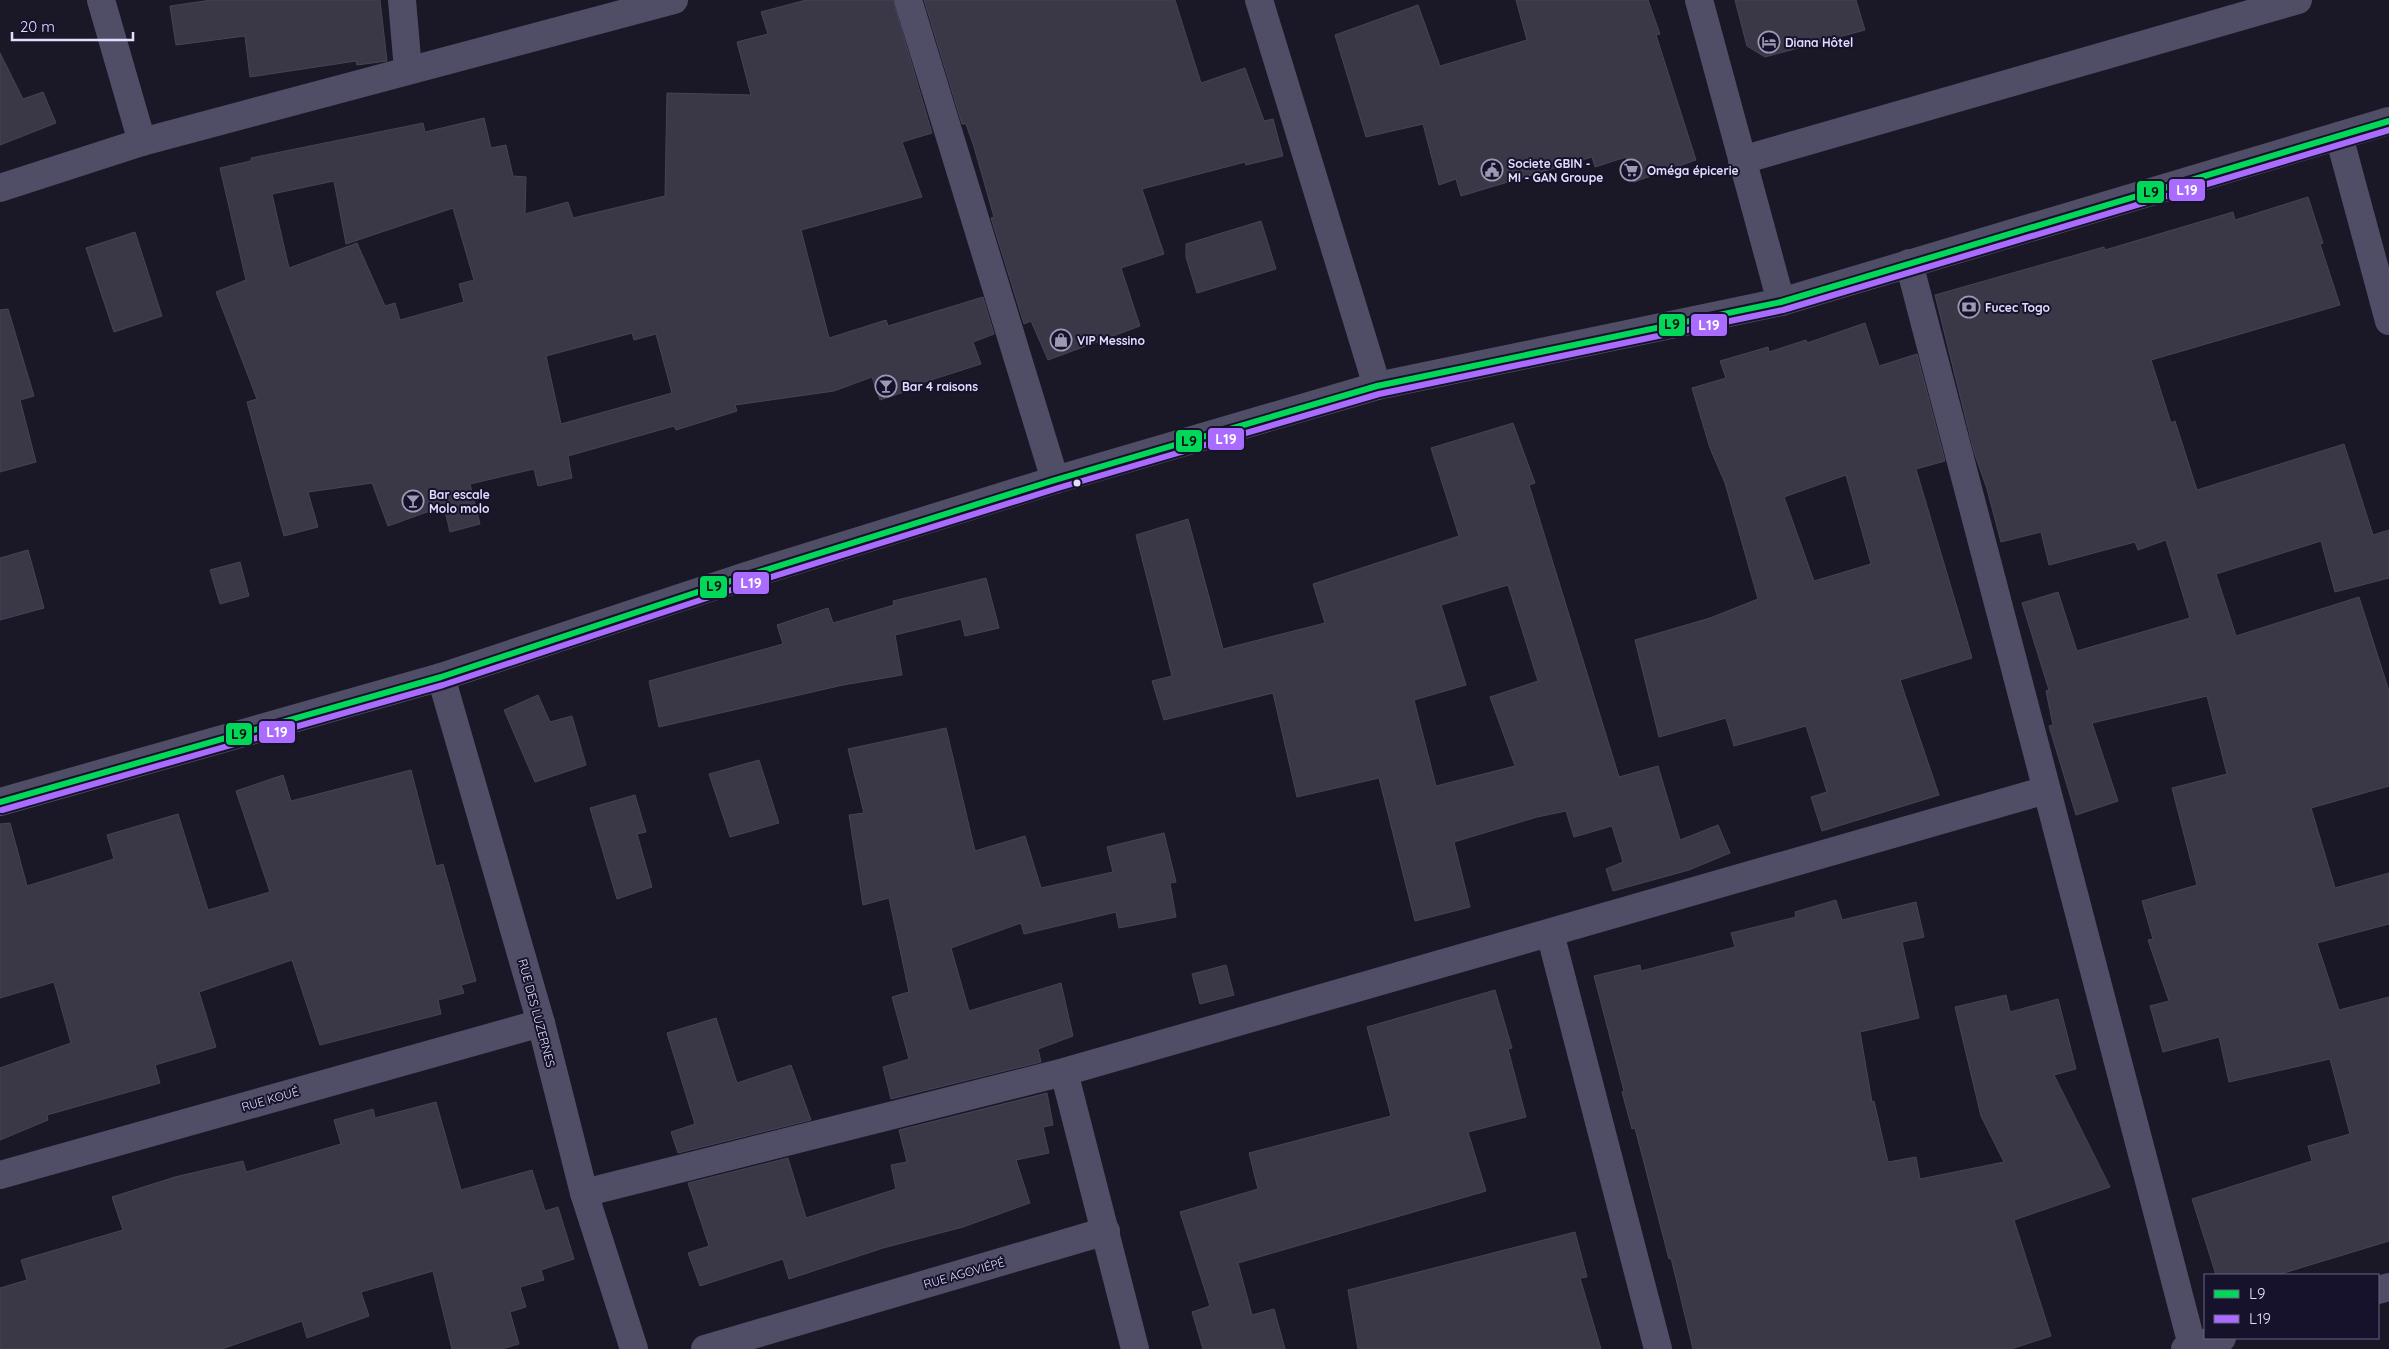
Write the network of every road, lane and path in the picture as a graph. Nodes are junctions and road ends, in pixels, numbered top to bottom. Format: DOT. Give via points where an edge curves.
graph roads {
  1 [pos="101,0"];
  2 [pos="402,0"];
  3 [pos="674,0"];
  4 [pos="908,0"];
  5 [pos="1259,0"];
  6 [pos="1698,0"];
  7 [pos="2298,0"];
  8 [pos="408,70"];
  9 [pos="2389,122"];
  10 [pos="2339,136"];
  11 [pos="142,142"];
  12 [pos="1742,160"];
  13 [pos="0,188"];
  14 [pos="1909,263"];
  15 [pos="1781,302"];
  16 [pos="2389,321"];
  17 [pos="1377,386"];
  18 [pos="1055,480"];
  19 [pos="442,677"];
  20 [pos="2046,790"];
  21 [pos="0,802"];
  22 [pos="1550,933"];
  23 [pos="541,1023"];
  24 [pos="1064,1072"];
  25 [pos="0,1175"];
  26 [pos="584,1194"];
  27 [pos="1106,1231"];
  28 [pos="2219,1339"];
  29 [pos="2190,1348"];
  30 [pos="634,1349"];
  31 [pos="705,1349"];
  32 [pos="1135,1349"];
  33 [pos="1658,1349"];
  1 -- 11 [label="street"];
  2 -- 8 [label="street"];
  3 -- 8 [label="street"];
  4 -- 18 [label="street"];
  5 -- 17 [label="street"];
  6 -- 12 [label="street"];
  7 -- 12 [label="street"];
  8 -- 11 [label="street"];
  9 -- 10 [label="street"];
  10 -- 14 [label="street"];
  10 -- 16 [label="street"];
  11 -- 13 [label="street"];
  12 -- 15 [label="street"];
  14 -- 15 [label="street"];
  14 -- 20 [label="street"];
  15 -- 17 [label="street"];
  17 -- 18 [label="street"];
  18 -- 19 [label="street" via="746,576"];
  19 -- 21 [label="street"];
  19 -- 23 [label="street, RUE DES LUZERNES"];
  20 -- 22 [label="street"];
  20 -- 29 [label="street"];
  22 -- 24 [label="street"];
  22 -- 33 [label="street"];
  23 -- 25 [label="street, RUE KOUÉ"];
  23 -- 26 [label="street, RUE DES LUZERNES"];
  24 -- 26 [label="street"];
  24 -- 27 [label="street"];
  26 -- 30 [label="street, RUE DES LUZERNES"];
  27 -- 31 [label="street, RUE AGOVIÉPÉ"];
  27 -- 32 [label="street"];
  28 -- 29 [label="street"];
}
